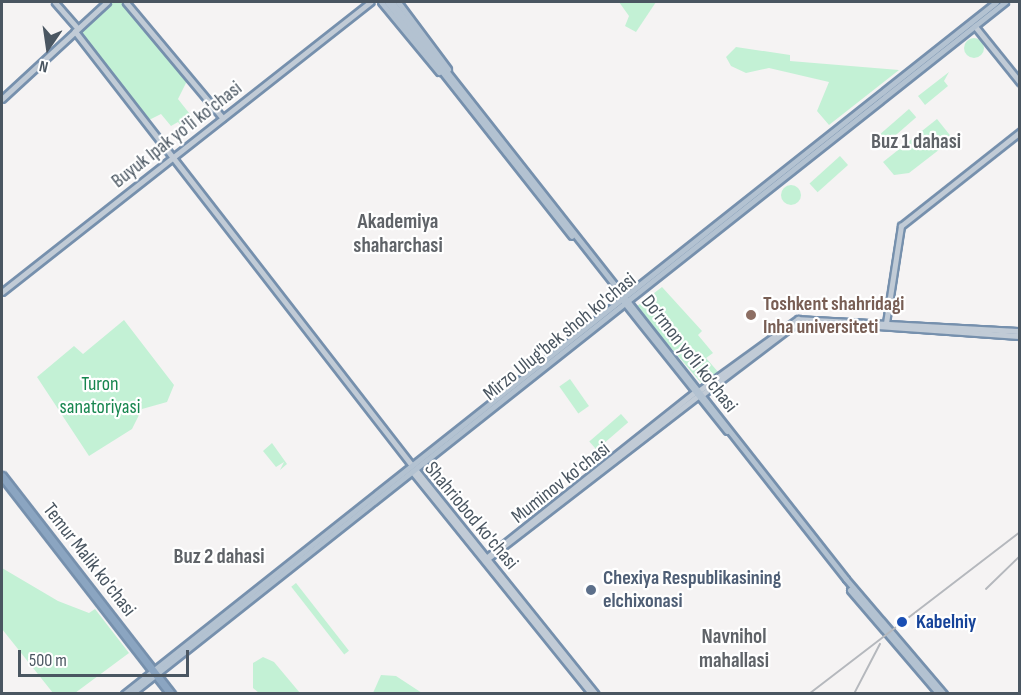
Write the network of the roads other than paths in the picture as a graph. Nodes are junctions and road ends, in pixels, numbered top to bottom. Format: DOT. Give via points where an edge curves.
graph roads {
  1 [pos="55,2"];
  2 [pos="107,2"];
  3 [pos="126,2"];
  4 [pos="369,2"];
  5 [pos="381,2"];
  6 [pos="387,2"];
  7 [pos="392,2"];
  8 [pos="398,2"];
  9 [pos="996,2"];
  10 [pos="1005,2"];
  11 [pos="975,26"];
  12 [pos="76,30"];
  13 [pos="959,34"];
  14 [pos="453,82"];
  15 [pos="1020,82"];
  16 [pos="2,99"];
  17 [pos="223,117"];
  18 [pos="1020,132"];
  19 [pos="171,158"];
  20 [pos="782,175"];
  21 [pos="616,287"];
  22 [pos="635,288"];
  23 [pos="2,291"];
  24 [pos="625,300"];
  25 [pos="852,323"];
  26 [pos="886,323"];
  27 [pos="951,329"];
  28 [pos="1018,333"];
  29 [pos="700,392"];
  30 [pos="414,469"];
  31 [pos="2,476"];
  32 [pos="2,483"];
  33 [pos="486,558"];
  34 [pos="833,566"];
  35 [pos="153,674"];
  36 [pos="124,693"];
  37 [pos="131,693"];
  38 [pos="165,693"];
  39 [pos="171,693"];
  40 [pos="594,693"];
  41 [pos="939,693"];
  42 [pos="944,693"];
  1 -- 12 [label="main road, Shahriobod ko'chasi"];
  2 -- 12 [label="main road"];
  3 -- 17 [label="main road"];
  4 -- 17 [label="main road, Buyuk Ipak yo'li ko'chasi"];
  5 -- 14 [label="main road"];
  6 -- 14 [label="main road, Do‘rmon yo‘li ko‘chasi"];
  7 -- 14 [label="main road, Do‘rmon yo‘li ko‘chasi"];
  8 -- 14 [label="main road"];
  9 -- 13 [label="main road, Mirzo Ulug'bek shoh ko'chasi"];
  10 -- 11 [label="main road, Mirzo Ulug'bek shoh ko'chasi"];
  11 -- 13 [label="main road, Mirzo Ulug'bek shoh ko'chasi"];
  11 -- 15 [label="main road"];
  12 -- 16 [label="main road"];
  12 -- 19 [label="main road, Shahriobod ko'chasi"];
  13 -- 20 [label="main road, Mirzo Ulug'bek shoh ko'chasi"];
  14 -- 21 [label="main road, Do‘rmon yo‘li ko‘chasi"];
  14 -- 24 [label="main road, Do‘rmon yo‘li ko‘chasi"];
  17 -- 19 [label="main road, Buyuk Ipak yo'li ko'chasi"];
  18 -- 26 [label="main road" via="901,226"];
  19 -- 23 [label="main road, Buyuk Ipak yo'li ko'chasi"];
  19 -- 30 [label="main road, Shahriobod ko'chasi"];
  20 -- 22 [label="main road, Mirzo Ulug'bek shoh ko'chasi"];
  20 -- 24 [label="main road, Mirzo Ulug'bek shoh ko'chasi"];
  21 -- 22 [label="main road"];
  21 -- 24 [label="main road, Do‘rmon yo‘li ko‘chasi"];
  22 -- 24 [label="main road, Mirzo Ulug'bek shoh ko'chasi"];
  24 -- 29 [label="main road, Do‘rmon yo‘li ko‘chasi"];
  24 -- 30 [label="main road, Mirzo Ulug'bek shoh ko'chasi"];
  25 -- 26 [label="main road"];
  25 -- 27 [label="main road"];
  25 -- 29 [label="main road, Muminov ko'chasi" via="794,323"];
  26 -- 27 [label="main road"];
  27 -- 28 [label="main road"];
  29 -- 33 [label="main road, Muminov ko'chasi"];
  29 -- 34 [label="main road, Do‘rmon yo‘li ko‘chasi"];
  30 -- 33 [label="main road, Shahriobod ko'chasi"];
  30 -- 35 [label="main road, Mirzo Ulug'bek shoh ko'chasi"];
  31 -- 35 [label="highway, Temur Malik ko'chasi"];
  32 -- 35 [label="highway, Temur Malik ko'chasi"];
  33 -- 40 [label="main road, Shahriobod ko'chasi"];
  34 -- 41 [label="main road, Do‘rmon yo‘li ko‘chasi"];
  34 -- 42 [label="main road, Do‘rmon yo‘li ko‘chasi"];
  35 -- 36 [label="main road, Mirzo Ulug'bek shoh ko'chasi"];
  35 -- 37 [label="main road, Mirzo Ulug'bek shoh ko'chasi"];
  35 -- 38 [label="highway, Temur Malik ko'chasi"];
  35 -- 39 [label="highway, Temur Malik ko'chasi"];
}
